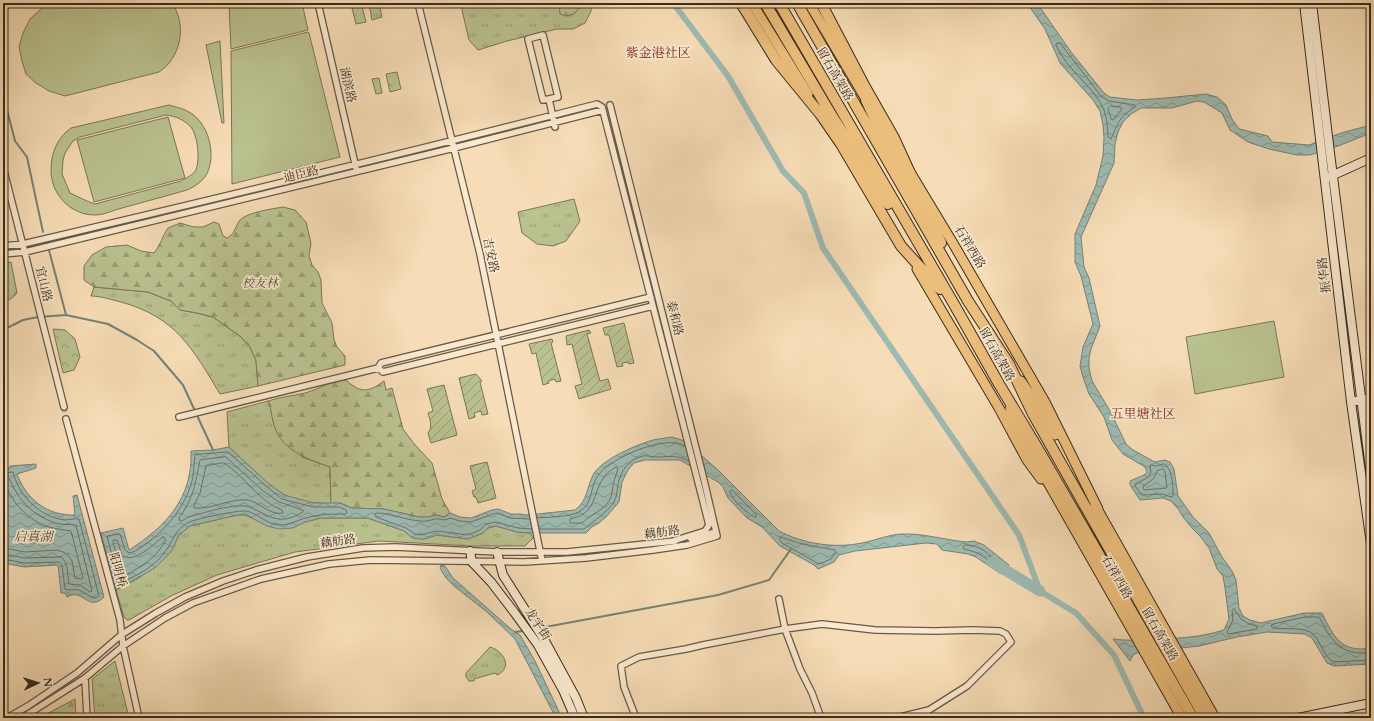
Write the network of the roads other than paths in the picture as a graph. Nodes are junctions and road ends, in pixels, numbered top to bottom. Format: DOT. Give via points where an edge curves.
graph roads {
  1 [pos="318,3"];
  2 [pos="418,3"];
  3 [pos="741,3"];
  4 [pos="752,3"];
  5 [pos="764,3"];
  6 [pos="780,3"];
  7 [pos="797,3"];
  8 [pos="809,3"];
  9 [pos="821,3"];
  10 [pos="1304,3"];
  11 [pos="1312,3"];
  12 [pos="549,99"];
  13 [pos="866,100"];
  14 [pos="610,105"];
  15 [pos="603,108"];
  16 [pos="553,116"];
  17 [pos="826,116"];
  18 [pos="555,125"];
  19 [pos="1324,135"];
  20 [pos="453,141"];
  21 [pos="454,148"];
  22 [pos="1371,158"];
  23 [pos="355,165"];
  24 [pos="3,167"];
  25 [pos="357,172"];
  26 [pos="910,173"];
  27 [pos="1329,177"];
  28 [pos="23,244"];
  29 [pos="3,246"];
  30 [pos="901,246"];
  31 [pos="25,252"];
  32 [pos="3,254"];
  33 [pos="924,254"];
  34 [pos="651,297"];
  35 [pos="968,301"];
  36 [pos="653,306"];
  37 [pos="955,306"];
  38 [pos="497,334"];
  39 [pos="499,343"];
  40 [pos="1009,364"];
  41 [pos="378,368"];
  42 [pos="999,384"];
  43 [pos="1371,398"];
  44 [pos="1360,400"];
  45 [pos="1351,402"];
  46 [pos="64,407"];
  47 [pos="182,416"];
  48 [pos="66,419"];
  49 [pos="1371,476"];
  50 [pos="1053,491"];
  51 [pos="1098,510"];
  52 [pos="716,534"];
  53 [pos="673,542"];
  54 [pos="1371,544"];
  55 [pos="470,551"];
  56 [pos="497,552"];
  57 [pos="541,552"];
  58 [pos="542,561"];
  59 [pos="472,562"];
  60 [pos="500,562"];
  61 [pos="779,599"];
  62 [pos="785,629"];
  63 [pos="121,635"];
  64 [pos="542,643"];
  65 [pos="123,646"];
  66 [pos="85,678"];
  67 [pos="1371,703"];
  68 [pos="7,718"];
  69 [pos="22,718"];
  70 [pos="87,718"];
  71 [pos="139,718"];
  72 [pos="575,718"];
  73 [pos="584,718"];
  74 [pos="636,718"];
  75 [pos="821,718"];
  76 [pos="896,718"];
  77 [pos="1182,718"];
  78 [pos="1193,718"];
  79 [pos="1205,718"];
  80 [pos="1215,718"];
  81 [pos="1298,718"];
  1 -- 23 [label="street, 湖滨路"];
  2 -- 20 [label="street, 吉安路"];
  3 -- 17 [label="highway" via="776,60"];
  4 -- 17 [label="main road, 石祥西路"];
  5 -- 17 [label="highway"];
  6 -- 33 [label="highway, 留石高架路"];
  7 -- 35 [label="highway, 留石高架路"];
  8 -- 13 [label="main road, 石祥西路"];
  9 -- 26 [label="highway" via="894,138"];
  10 -- 19 [label="main road, 振华路"];
  11 -- 19 [label="main road, 振华路"];
  12 -- 12 [label="street" via="558,97 543,35 528,39 543,100"];
  12 -- 16 [label="street"];
  13 -- 26 [label="main road, 石祥西路"];
  13 -- 35 [label="highway" via="886,143 932,222"];
  14 -- 52 [label="street, 泰和路"];
  15 -- 16 [label="street, 迪臣路" via="597,104"];
  15 -- 18 [label="street, 迪臣路"];
  15 -- 34 [label="street, 泰和路"];
  16 -- 18 [label="street"];
  16 -- 20 [label="street, 迪臣路"];
  17 -- 30 [label="highway, 石祥西路"];
  17 -- 33 [label="highway"];
  18 -- 21 [label="street, 迪臣路"];
  19 -- 27 [label="main road, 振华路"];
  20 -- 21 [label="street, 吉安路"];
  20 -- 23 [label="street, 迪臣路"];
  21 -- 25 [label="street, 迪臣路"];
  21 -- 38 [label="street, 吉安路"];
  22 -- 27 [label="main road"];
  23 -- 25 [label="street, 湖滨路"];
  23 -- 28 [label="street, 迪臣路"];
  24 -- 28 [label="street, 宜山路"];
  25 -- 31 [label="street, 迪臣路"];
  26 -- 51 [label="main road, 石祥西路" via="1045,402"];
  27 -- 44 [label="main road, 振华路"];
  27 -- 45 [label="main road, 振华路"];
  28 -- 29 [label="street, 迪臣路"];
  28 -- 31 [label="street, 宜山路"];
  30 -- 37 [label="highway"];
  30 -- 50 [label="main road, 石祥西路" via="927,285 999,408 1026,460"];
  31 -- 32 [label="street, 迪臣路"];
  31 -- 46 [label="street, 宜山路"];
  33 -- 37 [label="highway, 留石高架路"];
  34 -- 36 [label="street, 泰和路"];
  34 -- 38 [label="street"];
  35 -- 40 [label="highway, 留石高架路"];
  36 -- 39 [label="street"];
  36 -- 53 [label="street, 泰和路" via="709,525 705,531"];
  37 -- 42 [label="highway, 留石高架路"];
  38 -- 39 [label="street, 吉安路"];
  38 -- 41 [label="street" via="381,363"];
  39 -- 41 [label="street" via="383,372"];
  39 -- 57 [label="street, 吉安路"];
  40 -- 51 [label="main road, 石祥西路" via="1040,408"];
  40 -- 79 [label="highway, 留石高架路" via="1032,414"];
  41 -- 47 [label="street"];
  42 -- 50 [label="main road, 石祥西路" via="1022,435"];
  42 -- 78 [label="highway, 留石高架路"];
  43 -- 44 [label="main road"];
  44 -- 45 [label="main road"];
  44 -- 49 [label="main road, 振华路"];
  45 -- 54 [label="main road, 振华路"];
  48 -- 63 [label="street, 阳明桥" via="120,620"];
  50 -- 77 [label="main road, 石祥西路"];
  51 -- 80 [label="main road, 石祥西路"];
  52 -- 53 [label="street, 藕舫路"];
  52 -- 58 [label="street, 藕舫路" via="687,545"];
  53 -- 57 [label="street, 藕舫路" via="594,550"];
  55 -- 56 [label="street, 藕舫路"];
  55 -- 59 [label="main road"];
  55 -- 63 [label="street, 藕舫路" via="363,548 307,557 223,581 185,597"];
  56 -- 57 [label="street, 藕舫路"];
  56 -- 60 [label="main road, 龙宇街"];
  57 -- 58 [label="street, 吉安路"];
  58 -- 60 [label="street, 藕舫路"];
  59 -- 60 [label="street, 藕舫路"];
  59 -- 64 [label="main road, 龙宇街"];
  59 -- 65 [label="street, 藕舫路" via="371,560 291,571 193,603"];
  60 -- 64 [label="main road, 龙宇街" via="503,575 531,617"];
  61 -- 62 [label="street"];
  62 -- 74 [label="street" via="639,657 621,666 624,687"];
  62 -- 75 [label="street"];
  62 -- 76 [label="street" via="822,624 875,630 972,630 1000,631 1006,634 1011,642 967,686 929,710"];
  63 -- 65 [label="street"];
  63 -- 68 [label="street, 藕舫路" via="77,673"];
  64 -- 72 [label="main road, 龙宇街"];
  64 -- 73 [label="main road, 龙宇街" via="576,698"];
  65 -- 66 [label="street, 藕舫路"];
  65 -- 71 [label="street"];
  66 -- 69 [label="street, 藕舫路"];
  66 -- 70 [label="street"];
  67 -- 81 [label="main road"];
}
